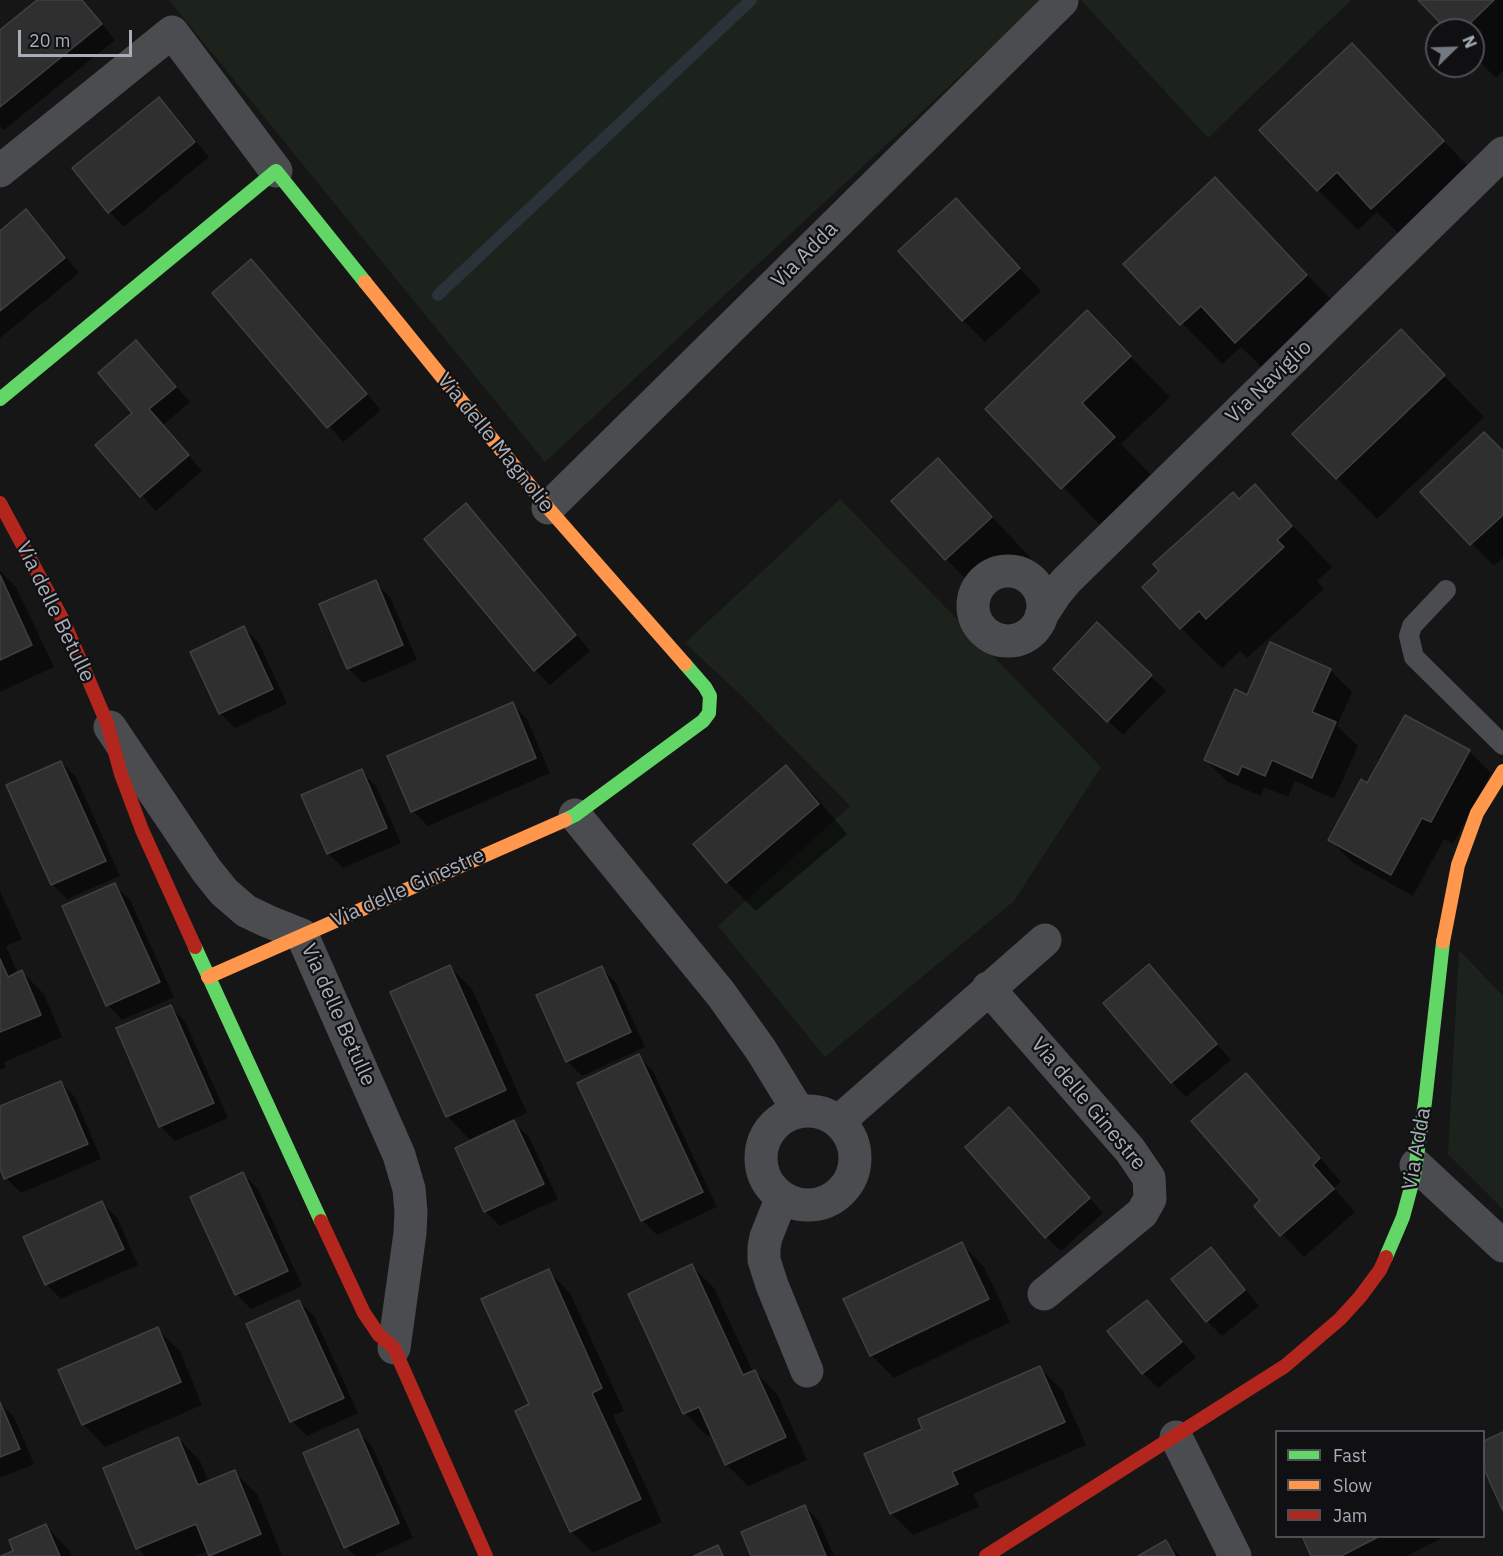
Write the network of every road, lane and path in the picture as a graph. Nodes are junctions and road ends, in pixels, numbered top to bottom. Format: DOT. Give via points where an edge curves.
graph roads {
  1 [pos="1062,1"];
  2 [pos="1503,153"];
  3 [pos="0,171"];
  4 [pos="276,171"];
  5 [pos="0,399"];
  6 [pos="0,503"];
  7 [pos="548,508"];
  8 [pos="1446,590"];
  9 [pos="1041,616"];
  10 [pos="709,713"];
  11 [pos="107,723"];
  12 [pos="1503,745"];
  13 [pos="1503,771"];
  14 [pos="576,815"];
  15 [pos="302,934"];
  16 [pos="1044,940"];
  17 [pos="208,977"];
  18 [pos="988,988"];
  19 [pos="799,1112"];
  20 [pos="838,1122"];
  21 [pos="1416,1165"];
  22 [pos="782,1197"];
  23 [pos="1503,1245"];
  24 [pos="1044,1294"];
  25 [pos="394,1348"];
  26 [pos="807,1371"];
  27 [pos="1176,1437"];
  28 [pos="486,1556"];
  29 [pos="986,1556"];
  30 [pos="1235,1556"];
  1 -- 7 [label="street, Via Adda"];
  2 -- 9 [label="street, Via Naviglio" via="1067,580"];
  3 -- 4 [label="street, Via delle Magnolie" via="172,32"];
  4 -- 5 [label="street"];
  4 -- 7 [label="street, Via delle Magnolie"];
  6 -- 11 [label="street, Via delle Betulle" via="63,620"];
  7 -- 10 [label="street, Via delle Magnolie" via="705,687 710,696"];
  8 -- 12 [label="lane" via="1412,626 1409,636 1414,657"];
  10 -- 14 [label="street, Via delle Ginestre"];
  11 -- 15 [label="street, Via delle Betulle" via="224,892 252,914"];
  11 -- 17 [label="street, Via delle Betulle" via="131,803"];
  13 -- 21 [label="street, Via Adda" via="1477,813 1456,874 1444,933"];
  14 -- 15 [label="street, Via delle Ginestre"];
  14 -- 19 [label="street" via="722,994"];
  15 -- 17 [label="street, Via delle Ginestre"];
  15 -- 25 [label="street, Via delle Betulle" via="399,1155 409,1189 410,1233"];
  16 -- 18 [label="street"];
  17 -- 25 [label="street, Via delle Betulle" via="364,1312 379,1335"];
  18 -- 20 [label="street"];
  18 -- 24 [label="street, Via delle Ginestre" via="1135,1155 1149,1178 1150,1199 1142,1213"];
  19 -- 20 [label="street" via="819,1113"];
  19 -- 22 [label="street" via="772,1128 764,1142 764,1172"];
  20 -- 22 [label="street" via="855,1148 850,1180 828,1202 796,1204"];
  21 -- 23 [label="street"];
  21 -- 27 [label="street, Via Adda" via="1389,1254 1356,1302 1292,1361"];
  22 -- 26 [label="street" via="766,1237 764,1260"];
  25 -- 28 [label="street, Via delle Betulle"];
  27 -- 29 [label="street, Via Adda"];
  27 -- 30 [label="street"];
}
